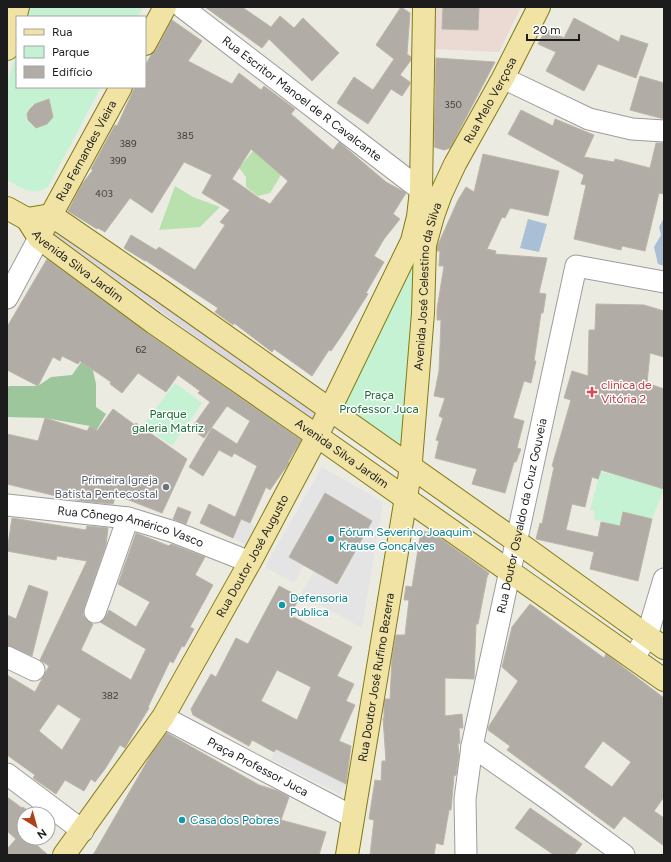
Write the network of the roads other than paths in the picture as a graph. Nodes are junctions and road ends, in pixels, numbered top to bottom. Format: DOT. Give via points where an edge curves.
graph roads {
  1 [pos="18,7"];
  2 [pos="165,7"];
  3 [pos="182,7"];
  4 [pos="424,7"];
  5 [pos="539,7"];
  6 [pos="146,42"];
  7 [pos="7,49"];
  8 [pos="503,78"];
  9 [pos="120,88"];
  10 [pos="664,132"];
  11 [pos="422,154"];
  12 [pos="455,164"];
  13 [pos="431,192"];
  14 [pos="7,208"];
  15 [pos="51,215"];
  16 [pos="27,219"];
  17 [pos="39,238"];
  18 [pos="419,243"];
  19 [pos="664,282"];
  20 [pos="7,298"];
  21 [pos="330,411"];
  22 [pos="317,436"];
  23 [pos="411,467"];
  24 [pos="407,499"];
  25 [pos="7,505"];
  26 [pos="128,518"];
  27 [pos="516,541"];
  28 [pos="250,562"];
  29 [pos="509,571"];
  30 [pos="664,579"];
  31 [pos="95,612"];
  32 [pos="655,642"];
  33 [pos="7,657"];
  34 [pos="634,658"];
  35 [pos="34,670"];
  36 [pos="664,680"];
  37 [pos="163,716"];
  38 [pos="472,746"];
  39 [pos="7,774"];
  40 [pos="353,817"];
  41 [pos="83,831"];
  42 [pos="602,848"];
  43 [pos="64,855"];
  44 [pos="346,855"];
  45 [pos="466,855"];
  46 [pos="624,855"];
  1 -- 7 [label="main road"];
  2 -- 6 [label="main road"];
  3 -- 13 [label="street, Rua Escritor Manoel de R Cavalcante"];
  4 -- 11 [label="main road, Avenida José Celestino da Silva"];
  5 -- 8 [label="main road, Rua Melo Verçosa"];
  8 -- 10 [label="street" via="589,119 632,129"];
  8 -- 12 [label="main road, Rua Melo Verçosa"];
  9 -- 15 [label="main road, Rua Fernandes Vieira"];
  11 -- 12 [label="main road" via="430,163 439,166"];
  11 -- 13 [label="main road, Avenida José Celestino da Silva"];
  12 -- 13 [label="main road, Rua Melo Verçosa"];
  13 -- 18 [label="main road" via="418,217"];
  14 -- 16 [label="main road, Avenida Silva Jardim"];
  15 -- 16 [label="main road, Avenida Silva Jardim"];
  15 -- 17 [label="main road, Rua Fernandes Vieira"];
  15 -- 21 [label="main road, Avenida Silva Jardim"];
  16 -- 17 [label="main road, Avenida Silva Jardim"];
  17 -- 20 [label="street"];
  17 -- 22 [label="main road, Avenida Silva Jardim" via="154,323"];
  18 -- 21 [label="main road, Rua Doutor José Augusto"];
  18 -- 23 [label="main road, Avenida José Celestino da Silva" via="423,314"];
  19 -- 27 [label="street, Rua Doutor Osvaldo da Cruz Gouveia" via="576,266"];
  21 -- 22 [label="main road, Rua Doutor José Augusto"];
  21 -- 23 [label="main road, Avenida Silva Jardim"];
  22 -- 24 [label="main road, Avenida Silva Jardim"];
  22 -- 28 [label="main road, Rua Doutor José Augusto"];
  23 -- 24 [label="main road, Avenida José Celestino da Silva"];
  23 -- 27 [label="main road, Avenida Silva Jardim"];
  24 -- 29 [label="main road, Avenida Silva Jardim"];
  24 -- 40 [label="main road, Rua Doutor José Rufino Bezerra"];
  25 -- 26 [label="street, Rua Cônego Américo Vasco"];
  26 -- 28 [label="street, Rua Cônego Américo Vasco" via="174,532"];
  26 -- 31 [label="street"];
  27 -- 29 [label="street, Rua Doutor Osvaldo da Cruz Gouveia"];
  27 -- 32 [label="main road, Avenida Silva Jardim"];
  28 -- 37 [label="main road, Rua Doutor José Augusto"];
  29 -- 34 [label="main road, Avenida Silva Jardim"];
  29 -- 38 [label="street, Rua Doutor Osvaldo da Cruz Gouveia"];
  30 -- 32 [label="street"];
  32 -- 34 [label="street"];
  33 -- 35 [label="street"];
  34 -- 36 [label="main road, Avenida Silva Jardim"];
  37 -- 40 [label="street, Praça Professor Juca"];
  37 -- 41 [label="main road, Rua Doutor José Augusto"];
  38 -- 42 [label="street" via="549,800"];
  38 -- 45 [label="street, Rua Doutor Osvaldo da Cruz Gouveia" via="466,799"];
  39 -- 41 [label="street"];
  40 -- 44 [label="main road, Rua Doutor José Rufino Bezerra"];
  41 -- 43 [label="main road, Rua Doutor José Augusto"];
  42 -- 46 [label="street"];
}
